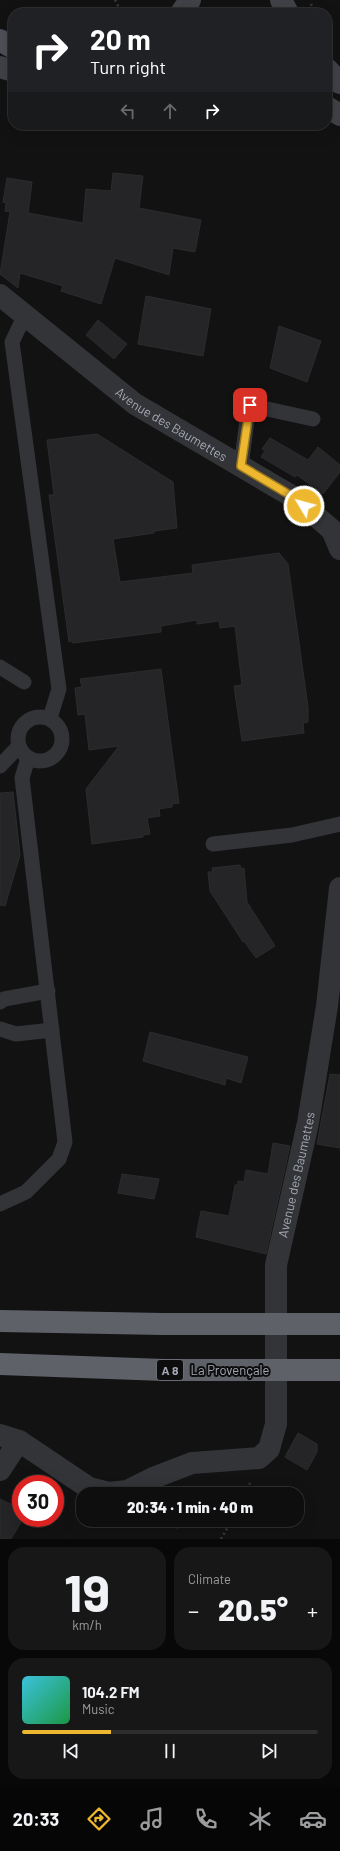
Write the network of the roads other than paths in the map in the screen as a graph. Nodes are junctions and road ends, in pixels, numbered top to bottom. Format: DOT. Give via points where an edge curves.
graph roads {
  1 [pos="332,74"];
  2 [pos="340,83"];
  3 [pos="0,295"];
  4 [pos="25,315"];
  5 [pos="314,419"];
  6 [pos="241,466"];
  7 [pos="340,549"];
  8 [pos="0,667"];
  9 [pos="24,682"];
  10 [pos="50,718"];
  11 [pos="24,752"];
  12 [pos="0,766"];
  13 [pos="340,824"];
  14 [pos="213,844"];
  15 [pos="340,888"];
  16 [pos="339,910"];
  17 [pos="335,978"];
  18 [pos="48,991"];
  19 [pos="0,1002"];
  20 [pos="0,1029"];
  21 [pos="52,1030"];
  22 [pos="0,1204"];
  23 [pos="0,1321"];
  24 [pos="340,1324"];
  25 [pos="0,1364"];
  26 [pos="340,1370"];
  27 [pos="9,1438"];
  28 [pos="0,1470"];
  1 -- 2 [label="main road"];
  3 -- 4 [label="street, Avenue des Baumettes"];
  4 -- 6 [label="street, Avenue des Baumettes" via="135,404"];
  4 -- 10 [label="lane" via="12,342 59,690"];
  5 -- 6 [label="lane" via="250,405"];
  6 -- 7 [label="street, Avenue des Baumettes" via="295,498 332,530"];
  8 -- 9 [label="lane"];
  10 -- 11 [label="lane" via="35,717 22,725 18,739"];
  10 -- 11 [label="lane" via="60,729 60,750 49,759 35,760"];
  11 -- 12 [label="lane"];
  11 -- 18 [label="lane" via="22,778"];
  13 -- 14 [label="lane" via="292,834"];
  15 -- 16 [label="street, Avenue des Baumettes"];
  16 -- 17 [label="street, Avenue des Baumettes"];
  17 -- 27 [label="street, Avenue des Baumettes" via="308,1123 276,1265 276,1424 268,1449 259,1458 192,1463 127,1491 109,1493 89,1488"];
  18 -- 19 [label="lane" via="4,998"];
  18 -- 21 [label="lane"];
  20 -- 21 [label="lane" via="16,1034"];
  21 -- 22 [label="lane" via="65,1142 59,1159 26,1192"];
  23 -- 24 [label="highway"];
  25 -- 26 [label="highway, La Provençale / A 8" via="164,1370"];
  27 -- 28 [label="street"];
}
